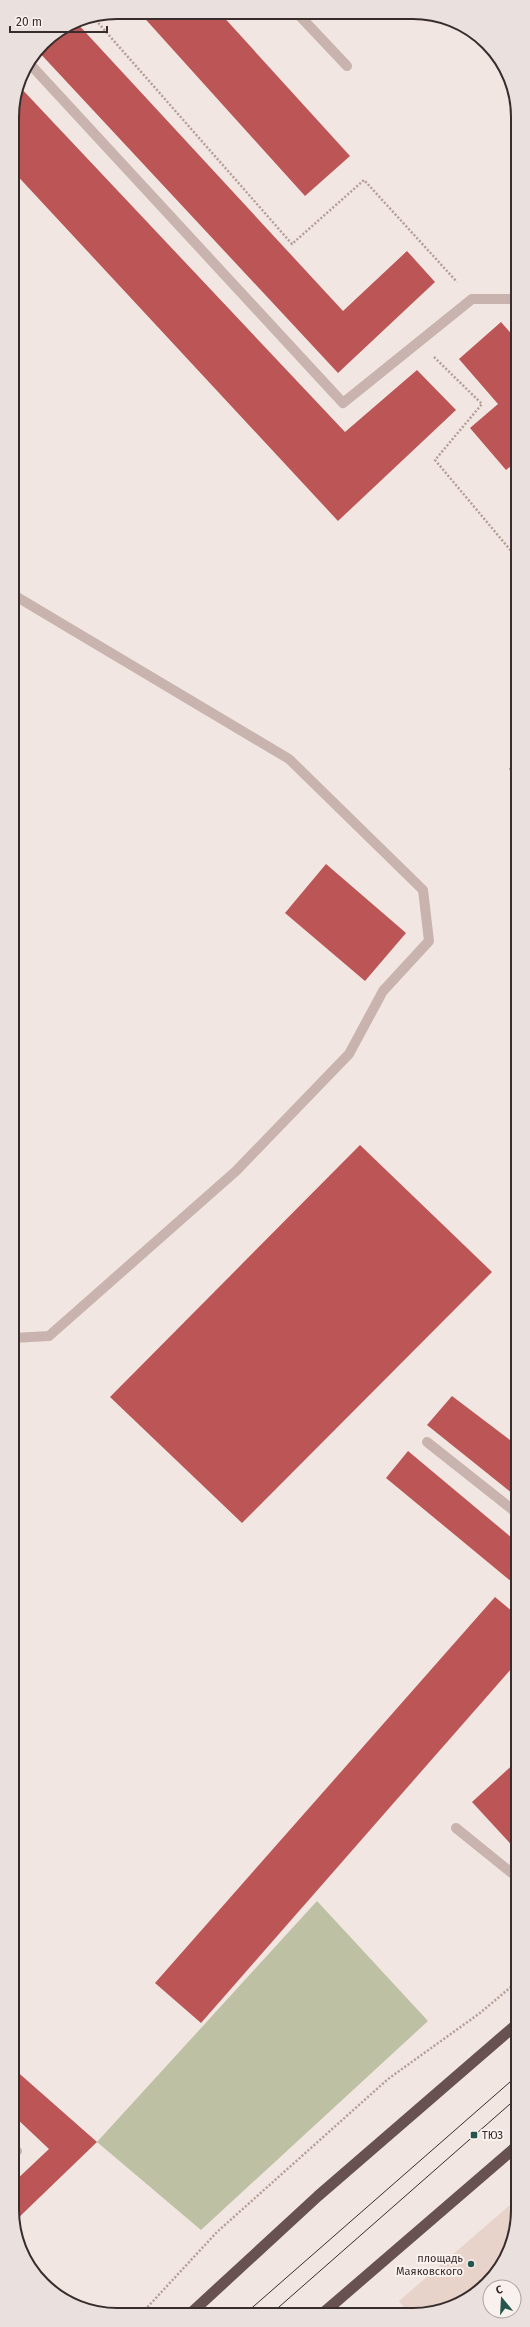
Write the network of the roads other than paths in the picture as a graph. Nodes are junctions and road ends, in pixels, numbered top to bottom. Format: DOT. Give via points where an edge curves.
graph roads {
  1 [pos="303,19"];
  2 [pos="347,66"];
  3 [pos="33,67"];
  4 [pos="511,299"];
  5 [pos="19,598"];
  6 [pos="19,1338"];
  7 [pos="427,1442"];
  8 [pos="511,1508"];
  9 [pos="456,1828"];
  10 [pos="511,1872"];
  11 [pos="511,2029"];
  12 [pos="511,2151"];
  13 [pos="196,2308"];
  14 [pos="329,2308"];
  1 -- 2 [label="lane"];
  3 -- 4 [label="lane" via="344,403 472,299"];
  5 -- 6 [label="lane" via="289,759 423,890 429,941 383,991 349,1054 236,1171 49,1336"];
  7 -- 8 [label="lane"];
  9 -- 10 [label="lane"];
  11 -- 13 [label="highway" via="318,2196"];
  12 -- 14 [label="highway"];
}
